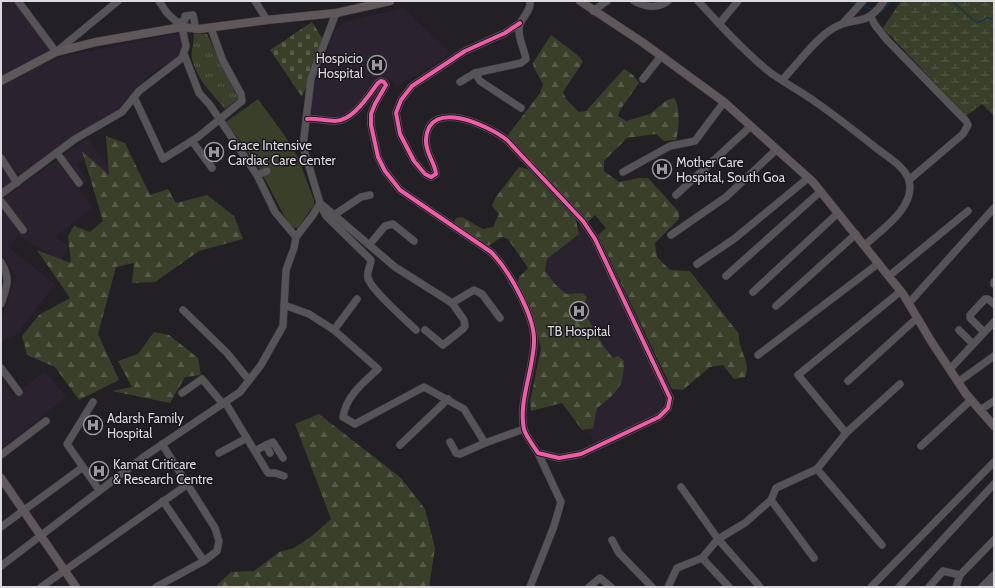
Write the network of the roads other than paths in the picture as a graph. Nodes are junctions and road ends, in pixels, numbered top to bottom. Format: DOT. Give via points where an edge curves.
graph roads {
  1 [pos="18,1"];
  2 [pos="118,1"];
  3 [pos="159,1"];
  4 [pos="255,1"];
  5 [pos="390,1"];
  6 [pos="530,1"];
  7 [pos="580,1"];
  8 [pos="607,1"];
  9 [pos="634,1"];
  10 [pos="668,1"];
  11 [pos="698,1"];
  12 [pos="738,1"];
  13 [pos="884,1"];
  14 [pos="862,3"];
  15 [pos="593,11"];
  16 [pos="875,12"];
  17 [pos="336,13"];
  18 [pos="267,20"];
  19 [pos="844,22"];
  20 [pos="520,23"];
  21 [pos="719,24"];
  22 [pos="180,25"];
  23 [pos="211,28"];
  24 [pos="196,29"];
  25 [pos="56,52"];
  26 [pos="184,54"];
  27 [pos="661,56"];
  28 [pos="475,73"];
  29 [pos="643,79"];
  30 [pos="782,80"];
  31 [pos="1,81"];
  32 [pos="460,82"];
  33 [pos="134,97"];
  34 [pos="724,102"];
  35 [pos="522,108"];
  36 [pos="307,119"];
  37 [pos="218,120"];
  38 [pos="751,126"];
  39 [pos="192,141"];
  40 [pos="777,149"];
  41 [pos="57,153"];
  42 [pos="1,158"];
  43 [pos="212,168"];
  44 [pos="267,171"];
  45 [pos="623,172"];
  46 [pos="257,175"];
  47 [pos="808,178"];
  48 [pos="909,180"];
  49 [pos="17,182"];
  50 [pos="79,183"];
  51 [pos="821,191"];
  52 [pos="1,194"];
  53 [pos="676,194"];
  54 [pos="370,195"];
  55 [pos="1,201"];
  56 [pos="320,203"];
  57 [pos="994,208"];
  58 [pos="968,211"];
  59 [pos="838,212"];
  60 [pos="334,215"];
  61 [pos="23,230"];
  62 [pos="856,234"];
  63 [pos="671,235"];
  64 [pos="296,237"];
  65 [pos="414,241"];
  66 [pos="370,244"];
  67 [pos="865,245"];
  68 [pos="1,262"];
  69 [pos="879,262"];
  70 [pos="697,264"];
  71 [pos="726,276"];
  72 [pos="889,276"];
  73 [pos="901,291"];
  74 [pos="753,292"];
  75 [pos="357,299"];
  76 [pos="452,303"];
  77 [pos="909,303"];
  78 [pos="1,304"];
  79 [pos="994,304"];
  80 [pos="284,305"];
  81 [pos="776,306"];
  82 [pos="183,310"];
  83 [pos="500,318"];
  84 [pos="917,318"];
  85 [pos="994,322"];
  86 [pos="334,330"];
  87 [pos="416,330"];
  88 [pos="425,330"];
  89 [pos="959,330"];
  90 [pos="984,332"];
  91 [pos="973,344"];
  92 [pos="758,355"];
  93 [pos="994,356"];
  94 [pos="1,368"];
  95 [pos="950,370"];
  96 [pos="249,380"];
  97 [pos="848,381"];
  98 [pos="958,382"];
  99 [pos="900,384"];
  100 [pos="19,392"];
  101 [pos="182,393"];
  102 [pos="448,399"];
  103 [pos="971,400"];
  104 [pos="994,401"];
  105 [pos="93,402"];
  106 [pos="224,403"];
  107 [pos="980,410"];
  108 [pos="46,421"];
  109 [pos="994,426"];
  110 [pos="524,429"];
  111 [pos="846,433"];
  112 [pos="247,438"];
  113 [pos="450,442"];
  114 [pos="485,443"];
  115 [pos="162,444"];
  116 [pos="266,445"];
  117 [pos="400,445"];
  118 [pos="921,446"];
  119 [pos="255,451"];
  120 [pos="219,453"];
  121 [pos="270,453"];
  122 [pos="538,453"];
  123 [pos="1,455"];
  124 [pos="283,458"];
  125 [pos="994,462"];
  126 [pos="83,467"];
  127 [pos="817,469"];
  128 [pos="284,476"];
  129 [pos="1,478"];
  130 [pos="188,484"];
  131 [pos="994,484"];
  132 [pos="681,487"];
  133 [pos="99,490"];
  134 [pos="771,500"];
  135 [pos="163,501"];
  136 [pos="24,511"];
  137 [pos="1,527"];
  138 [pos="40,534"];
  139 [pos="718,539"];
  140 [pos="612,540"];
  141 [pos="994,540"];
  142 [pos="882,545"];
  143 [pos="702,558"];
  144 [pos="814,558"];
  145 [pos="204,561"];
  146 [pos="1,566"];
  147 [pos="65,571"];
  148 [pos="994,575"];
  149 [pos="960,576"];
  150 [pos="994,584"];
  151 [pos="41,587"];
  152 [pos="76,587"];
  153 [pos="156,587"];
  154 [pos="530,587"];
  155 [pos="589,587"];
  156 [pos="611,587"];
  157 [pos="652,587"];
  158 [pos="668,587"];
  159 [pos="729,587"];
  160 [pos="760,587"];
  161 [pos="870,587"];
  162 [pos="899,587"];
  163 [pos="928,587"];
  164 [pos="956,587"];
  165 [pos="982,587"];
  166 [pos="991,587"];
  1 -- 25 [label="street"];
  2 -- 25 [label="street"];
  3 -- 22 [label="street"];
  4 -- 18 [label="street"];
  5 -- 17 [label="main road"];
  6 -- 20 [label="street" via="528,13"];
  7 -- 15 [label="main road"];
  8 -- 15 [label="street"];
  9 -- 10 [label="street" via="652,6 660,6"];
  11 -- 21 [label="street"];
  12 -- 21 [label="street"];
  13 -- 16 [label="street"];
  14 -- 19 [label="street"];
  15 -- 27 [label="main road"];
  16 -- 19 [label="street" via="863,20"];
  16 -- 48 [label="street" via="875,25 887,40 968,125 963,134"];
  17 -- 18 [label="main road"];
  17 -- 36 [label="street" via="311,78"];
  18 -- 23 [label="main road"];
  19 -- 30 [label="street" via="820,38"];
  20 -- 28 [label="street" via="519,30 526,59 521,63"];
  20 -- 122 [label="street" via="505,33 465,51 412,86 401,100 396,113 400,134 414,161 431,177 436,174 436,168 429,155 426,139 433,123 440,118 467,120 498,133 507,140 583,221 595,239 670,398 668,408 659,417 581,454 559,458"];
  21 -- 30 [label="street" via="757,61"];
  22 -- 24 [label="main road"];
  22 -- 24 [label="street" via="185,16 193,15"];
  22 -- 25 [label="main road"];
  22 -- 26 [label="street" via="186,46"];
  23 -- 24 [label="main road"];
  23 -- 37 [label="street" via="242,101"];
  25 -- 31 [label="main road"];
  26 -- 33 [label="street"];
  26 -- 37 [label="street" via="199,93 210,105"];
  27 -- 29 [label="street"];
  27 -- 34 [label="main road"];
  28 -- 32 [label="street"];
  28 -- 35 [label="street" via="480,81"];
  30 -- 48 [label="street" via="818,103 866,140 900,167"];
  33 -- 39 [label="street" via="163,160"];
  33 -- 41 [label="street" via="122,112 75,139"];
  34 -- 38 [label="main road"];
  34 -- 45 [label="street" via="695,141 670,146"];
  36 -- 56 [label="street" via="303,146"];
  36 -- 110 [label="street" via="343,119 350,115 378,83 384,82 385,90 375,104 371,114 371,125 378,157 385,171 400,190 491,252 499,260 526,306 534,340 524,409"];
  37 -- 39 [label="street"];
  37 -- 46 [label="street"];
  38 -- 40 [label="main road"];
  38 -- 53 [label="street"];
  39 -- 43 [label="street"];
  40 -- 47 [label="main road"];
  40 -- 63 [label="street" via="726,197"];
  41 -- 49 [label="street"];
  41 -- 50 [label="street"];
  42 -- 49 [label="street"];
  44 -- 46 [label="street"];
  46 -- 64 [label="street" via="275,212"];
  47 -- 51 [label="main road"];
  47 -- 70 [label="street" via="734,239"];
  48 -- 67 [label="street" via="909,198 902,210"];
  49 -- 52 [label="street"];
  51 -- 59 [label="main road"];
  51 -- 71 [label="street"];
  54 -- 60 [label="street" via="361,197"];
  55 -- 61 [label="street"];
  56 -- 60 [label="street"];
  56 -- 64 [label="street"];
  56 -- 87 [label="street" via="326,216 371,260 367,276 370,283"];
  57 -- 77 [label="street"];
  58 -- 72 [label="street"];
  59 -- 62 [label="main road"];
  59 -- 74 [label="street"];
  60 -- 66 [label="street"];
  62 -- 67 [label="main road"];
  62 -- 81 [label="street"];
  64 -- 80 [label="street" via="286,270"];
  65 -- 66 [label="street" via="393,224 385,226"];
  66 -- 76 [label="street" via="395,267"];
  67 -- 69 [label="main road"];
  68 -- 78 [label="street" via="8,274"];
  69 -- 72 [label="main road"];
  69 -- 92 [label="street"];
  72 -- 73 [label="main road"];
  73 -- 77 [label="main road"];
  73 -- 111 [label="street" via="798,376"];
  75 -- 86 [label="street"];
  76 -- 83 [label="street" via="474,290 482,294"];
  76 -- 88 [label="street" via="464,320 463,329 443,345"];
  77 -- 84 [label="main road"];
  79 -- 90 [label="street" via="985,299 970,315"];
  80 -- 86 [label="street" via="309,314"];
  80 -- 96 [label="street" via="283,326 261,365"];
  82 -- 96 [label="street" via="227,353"];
  84 -- 95 [label="main road"];
  84 -- 97 [label="street"];
  85 -- 90 [label="street"];
  86 -- 102 [label="street" via="378,369 354,392 345,406 343,417 356,424 424,387"];
  89 -- 91 [label="street"];
  90 -- 91 [label="street"];
  91 -- 95 [label="street"];
  93 -- 98 [label="street"];
  94 -- 100 [label="street"];
  95 -- 98 [label="main road"];
  96 -- 106 [label="street" via="240,392"];
  98 -- 103 [label="main road"];
  99 -- 111 [label="street"];
  101 -- 106 [label="street" via="202,379"];
  102 -- 114 [label="street" via="464,408"];
  102 -- 117 [label="street"];
  103 -- 107 [label="main road"];
  103 -- 118 [label="street"];
  104 -- 107 [label="street"];
  105 -- 126 [label="street" via="67,444"];
  106 -- 112 [label="street"];
  106 -- 115 [label="street"];
  107 -- 109 [label="main road"];
  108 -- 123 [label="street"];
  110 -- 114 [label="street"];
  110 -- 122 [label="street"];
  111 -- 127 [label="street"];
  112 -- 119 [label="street"];
  112 -- 120 [label="street"];
  113 -- 114 [label="street" via="456,453 460,454"];
  115 -- 130 [label="street"];
  115 -- 133 [label="street"];
  116 -- 119 [label="street"];
  116 -- 121 [label="street"];
  116 -- 124 [label="street" via="273,442"];
  119 -- 128 [label="street" via="268,473"];
  122 -- 154 [label="street" via="561,502"];
  125 -- 161 [label="street"];
  126 -- 133 [label="street"];
  126 -- 136 [label="street"];
  127 -- 134 [label="street" via="776,488"];
  127 -- 142 [label="street"];
  129 -- 136 [label="main road"];
  130 -- 135 [label="street"];
  130 -- 145 [label="street" via="215,528 219,541 217,551"];
  131 -- 162 [label="street"];
  132 -- 139 [label="street"];
  133 -- 138 [label="street"];
  134 -- 139 [label="street" via="745,523"];
  134 -- 144 [label="street"];
  135 -- 145 [label="street"];
  135 -- 147 [label="street"];
  136 -- 137 [label="street"];
  136 -- 138 [label="main road"];
  138 -- 146 [label="street"];
  138 -- 147 [label="main road"];
  139 -- 143 [label="street"];
  139 -- 160 [label="street"];
  140 -- 157 [label="street" via="619,553"];
  141 -- 149 [label="street"];
  143 -- 158 [label="street" via="677,568"];
  143 -- 159 [label="street"];
  145 -- 153 [label="street"];
  147 -- 151 [label="street"];
  147 -- 152 [label="main road"];
  148 -- 165 [label="street"];
  149 -- 163 [label="street" via="943,571"];
  149 -- 164 [label="street"];
  150 -- 166 [label="street"];
  155 -- 156 [label="street" via="600,578"];
}
